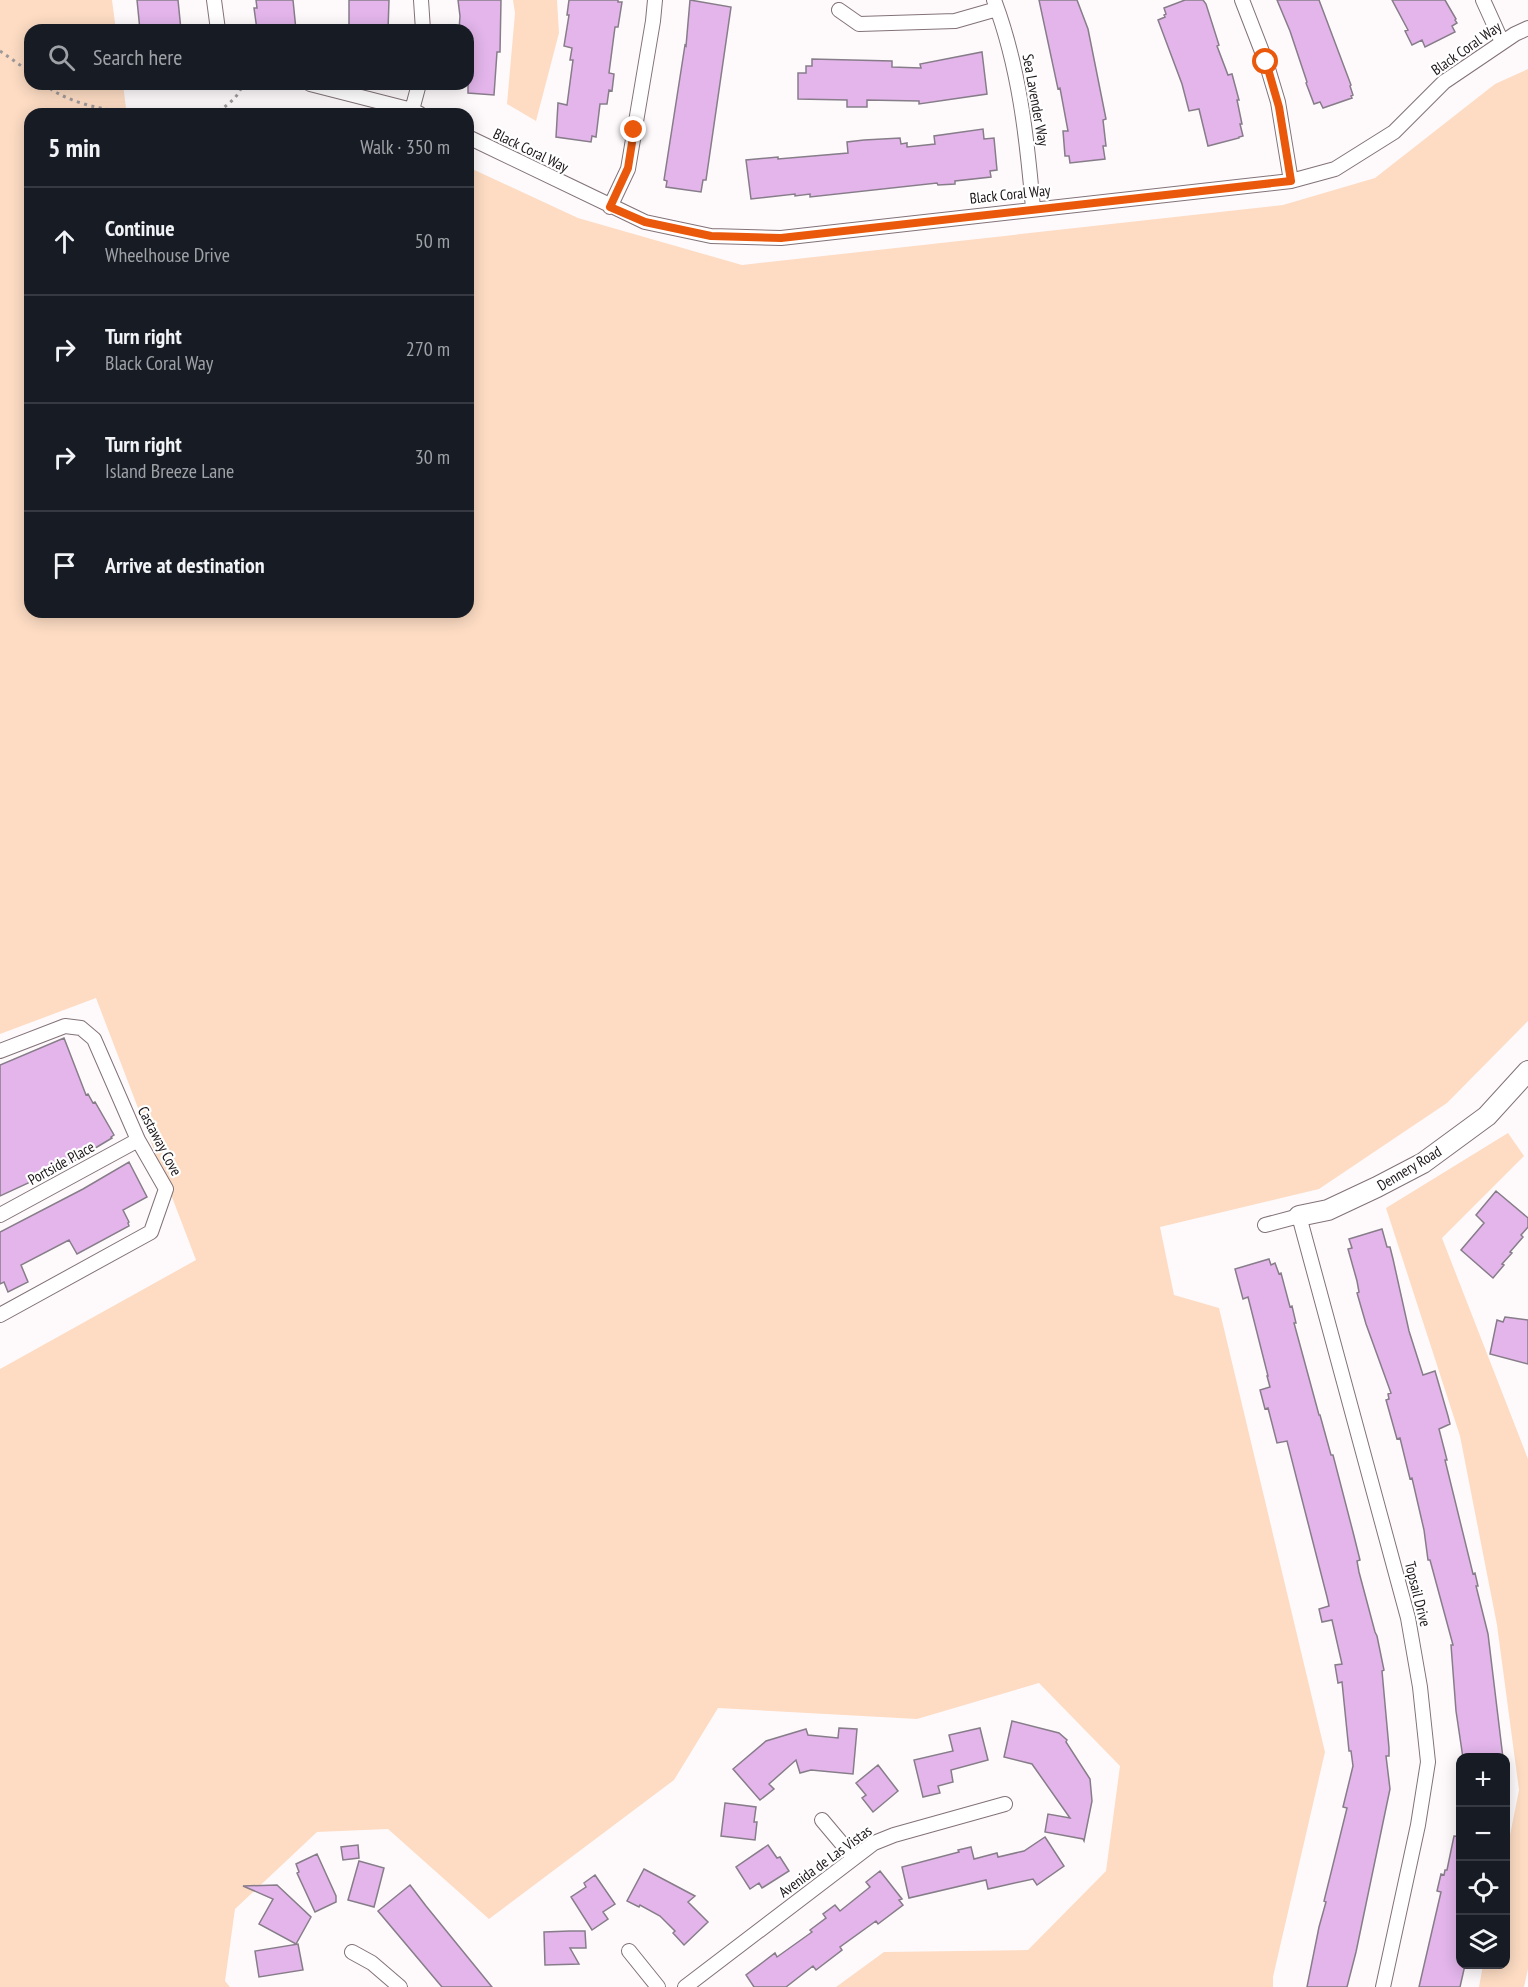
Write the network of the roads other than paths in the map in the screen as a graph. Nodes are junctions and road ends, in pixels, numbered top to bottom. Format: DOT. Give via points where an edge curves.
graph roads {
  1 [pos="214,0"];
  2 [pos="421,0"];
  3 [pos="655,0"];
  4 [pos="1242,0"];
  5 [pos="1483,0"];
  6 [pos="996,5"];
  7 [pos="839,10"];
  8 [pos="217,24"];
  9 [pos="423,24"];
  10 [pos="1528,28"];
  11 [pos="1502,42"];
  12 [pos="333,90"];
  13 [pos="418,90"];
  14 [pos="401,108"];
  15 [pos="416,108"];
  16 [pos="474,140"];
  17 [pos="1291,181"];
  18 [pos="610,207"];
  19 [pos="1033,208"];
  20 [pos="0,1051"];
  21 [pos="1528,1071"];
  22 [pos="138,1140"];
  23 [pos="0,1215"];
  24 [pos="1299,1216"];
  25 [pos="1265,1225"];
  26 [pos="0,1315"];
  27 [pos="1005,1804"];
  28 [pos="822,1820"];
  29 [pos="855,1858"];
  30 [pos="629,1951"];
  31 [pos="352,1952"];
  32 [pos="400,1987"];
  33 [pos="658,1987"];
  34 [pos="685,1987"];
  35 [pos="1383,1987"];
  1 -- 8 [label="street"];
  2 -- 9 [label="street"];
  3 -- 18 [label="street" via="628,168"];
  4 -- 17 [label="street" via="1278,102"];
  5 -- 11 [label="street"];
  6 -- 7 [label="street" via="955,21 859,24"];
  6 -- 19 [label="street, Sea Lavender Way" via="1010,49 1022,110"];
  10 -- 11 [label="street, Black Coral Way"];
  11 -- 17 [label="street, Black Coral Way" via="1444,82 1394,132 1335,169"];
  12 -- 14 [label="street"];
  13 -- 15 [label="street"];
  16 -- 18 [label="street, Black Coral Way"];
  17 -- 19 [label="street, Black Coral Way"];
  18 -- 19 [label="street, Black Coral Way" via="645,222 711,236 781,238"];
  20 -- 22 [label="street, Castaway Cove" via="65,1026 81,1028 94,1039"];
  21 -- 24 [label="street, Dennery Road" via="1487,1116 1423,1162 1328,1210"];
  22 -- 23 [label="street, Portside Place"];
  22 -- 26 [label="street, Castaway Cove" via="166,1189 151,1232"];
  24 -- 25 [label="street, Dennery Road"];
  24 -- 35 [label="street, Topsail Drive" via="1408,1618 1420,1687 1428,1762"];
  27 -- 29 [label="street, Avenida de Las Vistas" via="894,1835 874,1843"];
  28 -- 29 [label="street"];
  29 -- 34 [label="street, Avenida de Las Vistas"];
  30 -- 33 [label="street"];
  31 -- 32 [label="street"];
}
